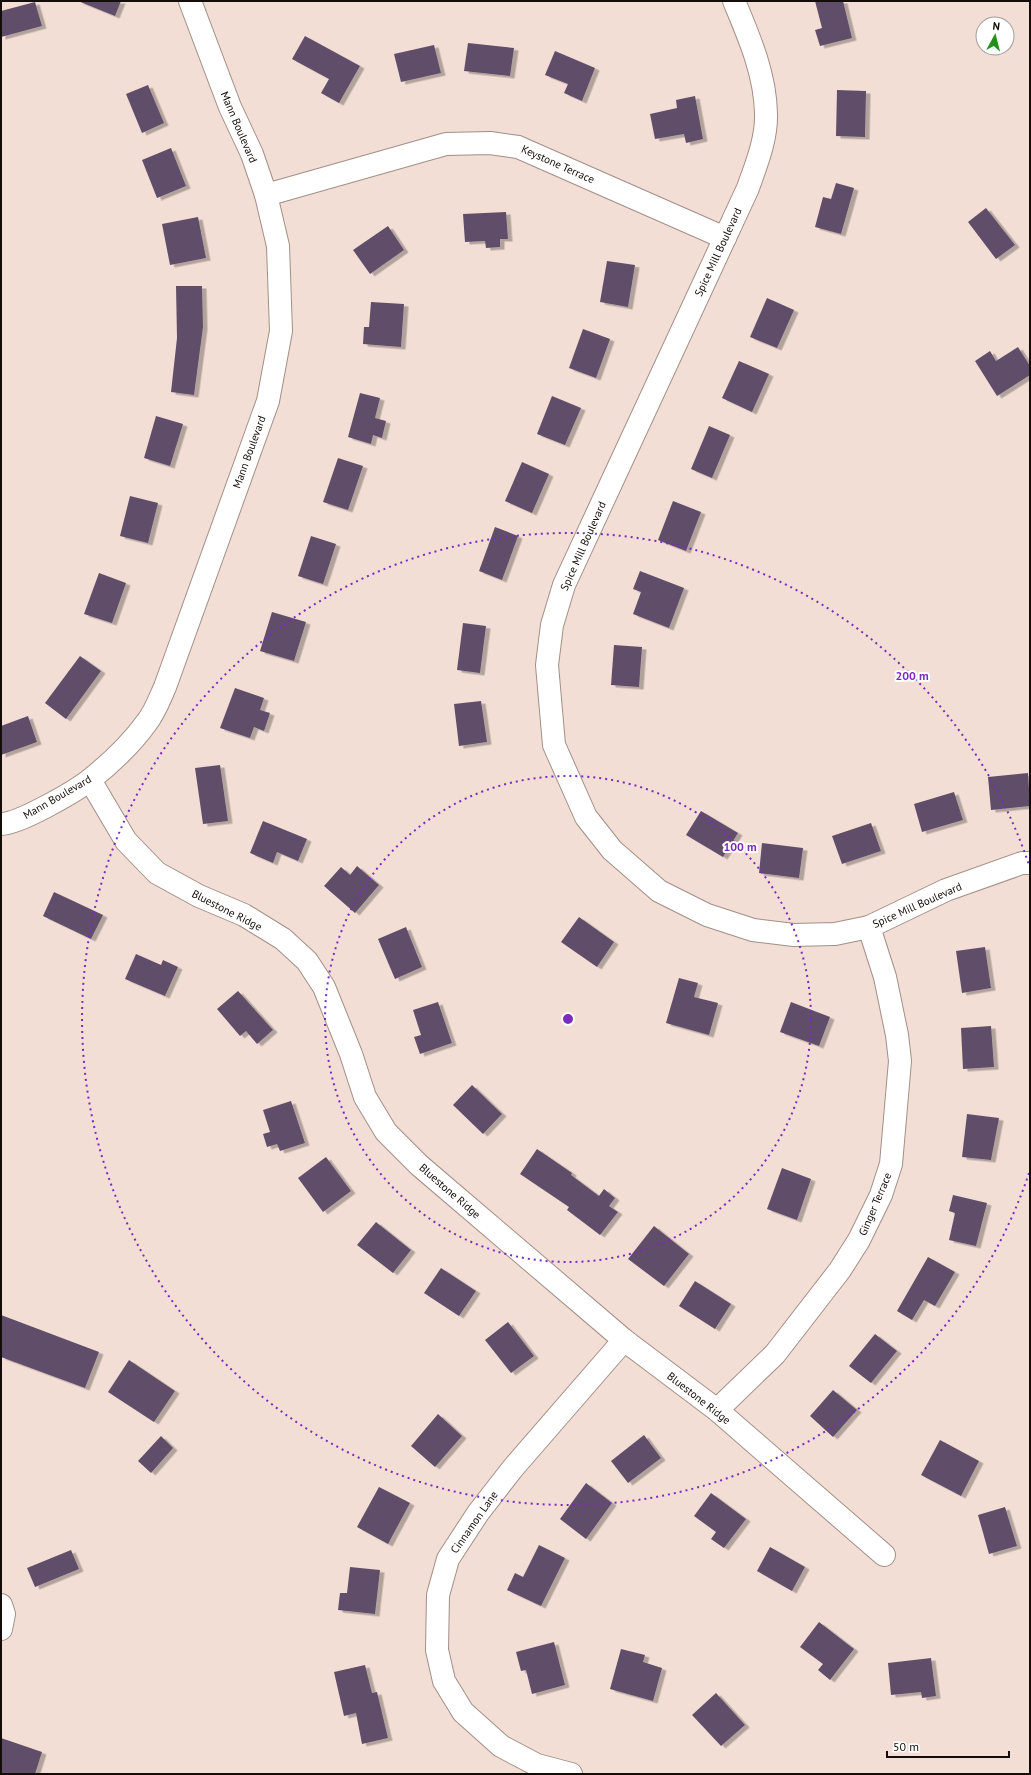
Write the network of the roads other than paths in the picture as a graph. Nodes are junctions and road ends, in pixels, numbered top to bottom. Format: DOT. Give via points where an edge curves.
graph roads {
  1 [pos="190,1"];
  2 [pos="734,1"];
  3 [pos="266,195"];
  4 [pos="724,238"];
  5 [pos="90,780"];
  6 [pos="1,824"];
  7 [pos="1030,863"];
  8 [pos="869,927"];
  9 [pos="624,1340"];
  10 [pos="717,1410"];
  11 [pos="884,1555"];
  12 [pos="1,1605"];
  13 [pos="1,1629"];
  14 [pos="571,1774"];
  1 -- 3 [label="street, Mann Boulevard"];
  2 -- 4 [label="street, Spice Mill Boulevard" via="755,53 764,86 766,115 761,149 752,178"];
  3 -- 4 [label="street, Keystone Terrace" via="446,144 490,143 518,147"];
  3 -- 5 [label="street, Mann Boulevard" via="278,246 281,331 268,401 166,687 147,722"];
  4 -- 8 [label="street, Spice Mill Boulevard" via="564,585 552,625 547,665 554,745 586,817 612,850 659,890 707,915 753,930 794,935 835,934"];
  5 -- 6 [label="street, Mann Boulevard" via="33,814"];
  5 -- 9 [label="street, Bluestone Ridge" via="126,840 157,874 244,916 283,939 307,961 324,987 351,1054 364,1096 386,1132 419,1165"];
  7 -- 8 [label="street, Spice Mill Boulevard" via="1022,863 946,890"];
  8 -- 10 [label="street, Ginger Terrace" via="885,976 900,1061 891,1164 881,1195 859,1240 840,1270 775,1354"];
  9 -- 10 [label="street, Bluestone Ridge"];
  9 -- 14 [label="street, Cinnamon Lane" via="513,1468 478,1513 448,1559 438,1595 437,1650 444,1680 464,1712 501,1746 537,1765"];
  10 -- 11 [label="street, Bluestone Ridge"];
  12 -- 13 [label="street" via="4,1614"];
}
